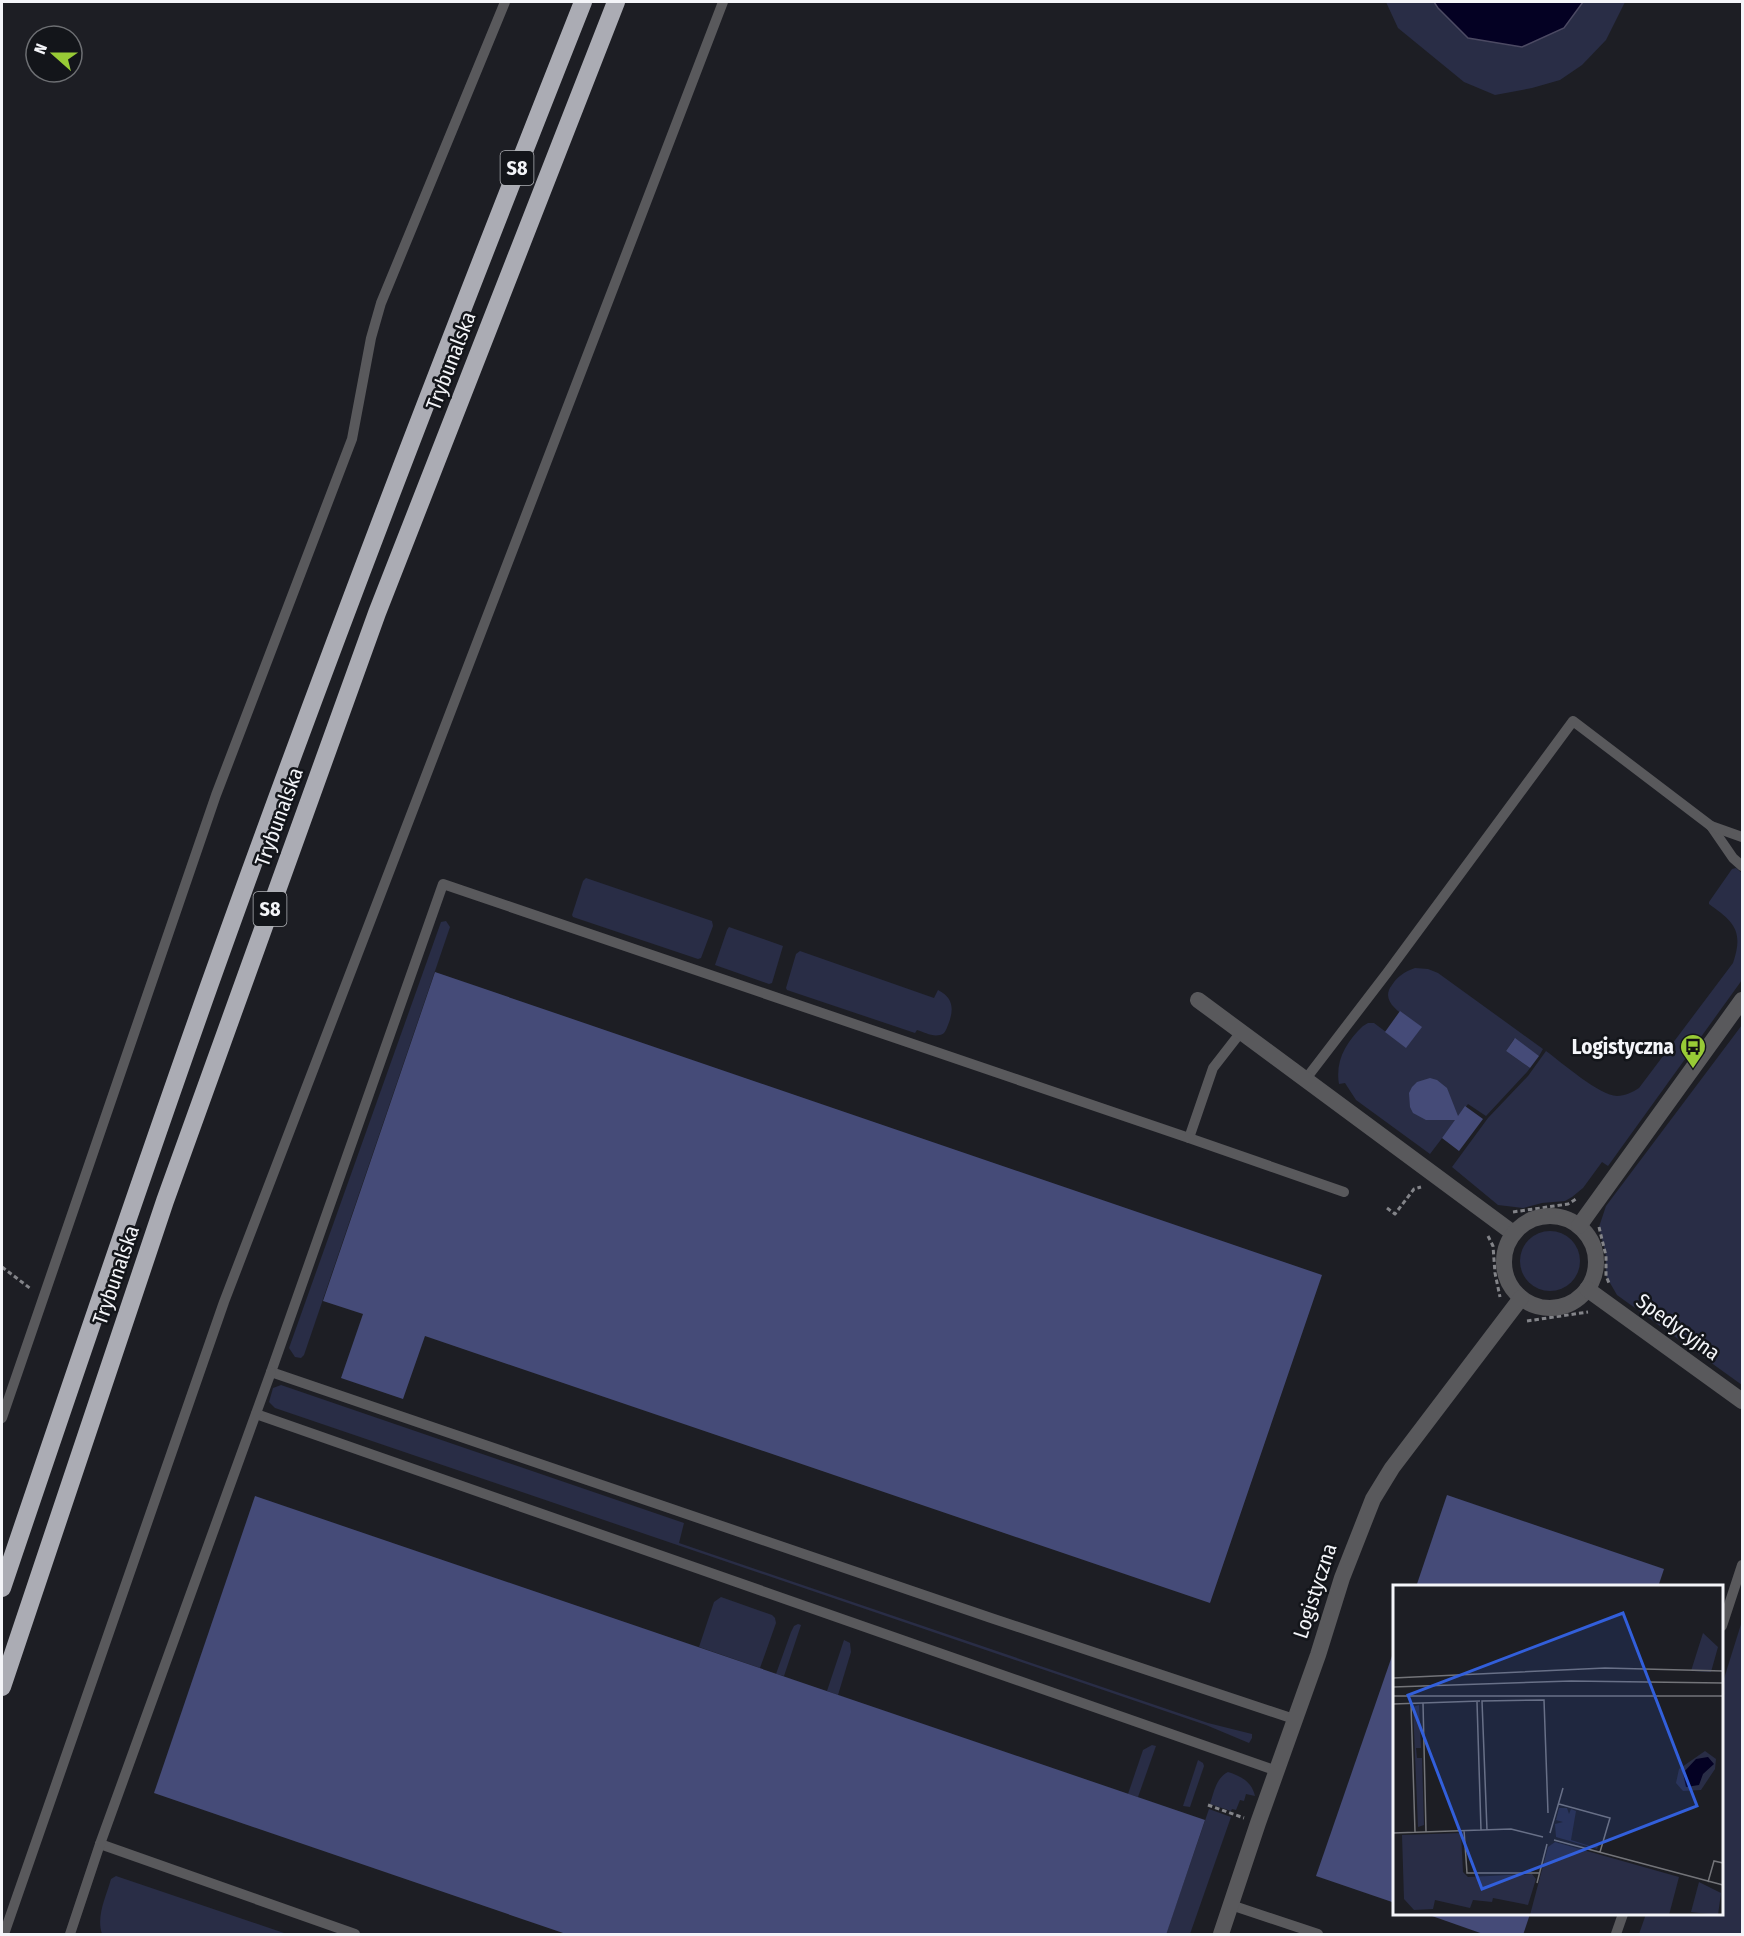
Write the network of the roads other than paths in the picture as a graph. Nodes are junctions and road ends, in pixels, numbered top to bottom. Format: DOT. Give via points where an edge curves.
graph roads {
  1 [pos="505,2"];
  2 [pos="583,2"];
  3 [pos="616,2"];
  4 [pos="723,2"];
  5 [pos="1711,826"];
  6 [pos="1743,837"];
  7 [pos="1743,866"];
  8 [pos="1198,1000"];
  9 [pos="1743,1000"];
  10 [pos="1241,1032"];
  11 [pos="1305,1080"];
  12 [pos="1189,1138"];
  13 [pos="1344,1192"];
  14 [pos="1579,1226"];
  15 [pos="1513,1233"];
  16 [pos="1587,1289"];
  17 [pos="1521,1298"];
  18 [pos="271,1372"];
  19 [pos="1743,1401"];
  20 [pos="256,1413"];
  21 [pos="2,1418"];
  22 [pos="1743,1565"];
  23 [pos="2,1588"];
  24 [pos="1723,1623"];
  25 [pos="2,1687"];
  26 [pos="1294,1719"];
  27 [pos="1276,1771"];
  28 [pos="100,1844"];
  29 [pos="1231,1905"];
  30 [pos="1623,1915"];
  31 [pos="4,1935"];
  32 [pos="70,1935"];
  33 [pos="355,1935"];
  34 [pos="1221,1935"];
  35 [pos="1318,1935"];
  36 [pos="1616,1935"];
  1 -- 21 [label="lane" via="381,303 352,439 216,795"];
  2 -- 23 [label="highway, Trybunalska / S8" via="452,334 210,984"];
  3 -- 25 [label="highway, Trybunalska / S8" via="377,613 161,1213"];
  4 -- 31 [label="lane" via="224,1302"];
  5 -- 6 [label="lane"];
  5 -- 7 [label="lane"];
  5 -- 11 [label="lane" via="1573,721"];
  8 -- 10 [label="street"];
  9 -- 14 [label="street"];
  10 -- 11 [label="street"];
  10 -- 12 [label="lane" via="1213,1068"];
  11 -- 15 [label="street"];
  12 -- 13 [label="lane"];
  12 -- 18 [label="lane" via="443,884"];
  14 -- 15 [label="street" via="1569,1219 1545,1216"];
  14 -- 16 [label="street" via="1594,1249 1596,1263"];
  15 -- 17 [label="street" via="1503,1260 1511,1288"];
  16 -- 17 [label="street" via="1577,1300 1549,1308"];
  16 -- 19 [label="street, Spedycyjna"];
  17 -- 26 [label="street, Logistyczna" via="1392,1468 1373,1499"];
  18 -- 20 [label="lane"];
  18 -- 26 [label="lane"];
  20 -- 27 [label="lane"];
  20 -- 28 [label="lane"];
  22 -- 24 [label="lane"];
  26 -- 27 [label="street, Logistyczna"];
  27 -- 29 [label="street, Logistyczna"];
  28 -- 32 [label="lane"];
  28 -- 33 [label="lane"];
  29 -- 34 [label="street, Logistyczna"];
  29 -- 35 [label="lane"];
  30 -- 36 [label="lane"];
}
